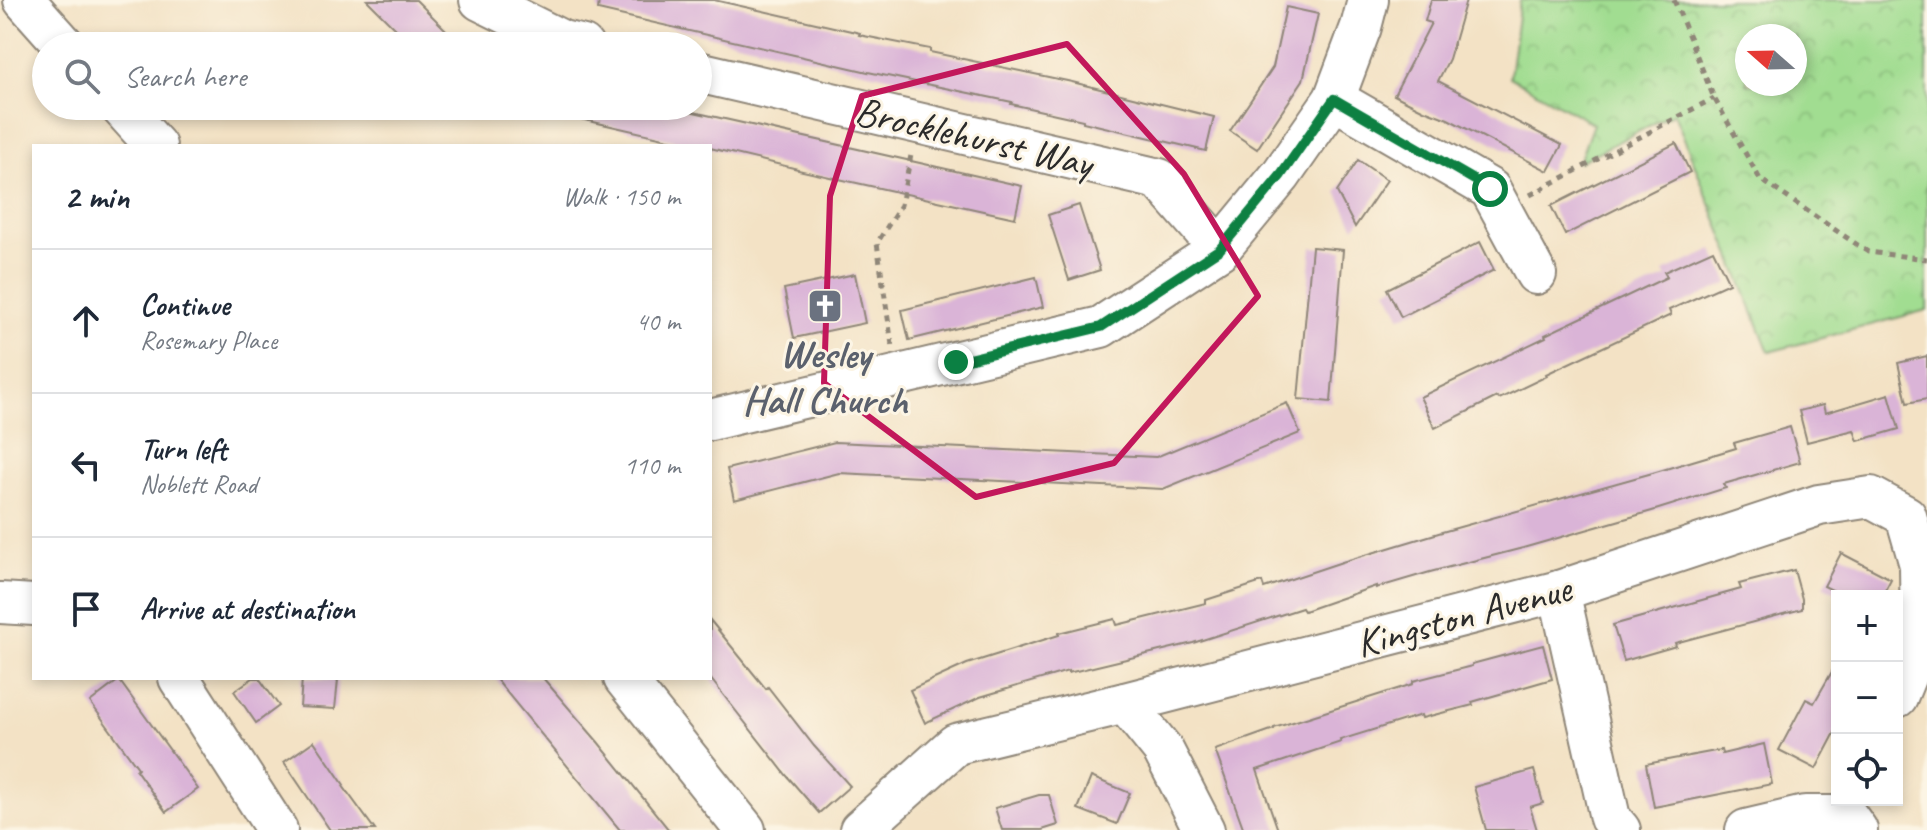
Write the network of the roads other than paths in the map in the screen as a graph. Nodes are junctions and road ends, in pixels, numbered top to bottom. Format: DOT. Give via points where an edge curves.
graph roads {
  1 [pos="24,0"];
  2 [pos="480,0"];
  3 [pos="1368,0"];
  4 [pos="53,32"];
  5 [pos="544,32"];
  6 [pos="712,75"];
  7 [pos="1334,99"];
  8 [pos="133,120"];
  9 [pos="154,144"];
  10 [pos="1220,249"];
  11 [pos="1536,274"];
  12 [pos="712,420"];
  13 [pos="1559,591"];
  14 [pos="0,603"];
  15 [pos="32,605"];
  16 [pos="180,680"];
  17 [pos="626,680"];
  18 [pos="1903,682"];
  19 [pos="1125,703"];
  20 [pos="1853,815"];
  21 [pos="277,830"];
  22 [pos="745,830"];
  23 [pos="860,830"];
  24 [pos="1204,830"];
  25 [pos="1620,830"];
  26 [pos="1746,830"];
  1 -- 4 [label="street"];
  2 -- 5 [label="street"];
  3 -- 7 [label="street"];
  6 -- 10 [label="street, Brocklehurst Way" via="1159,179"];
  7 -- 10 [label="street"];
  7 -- 11 [label="street" via="1490,189"];
  8 -- 9 [label="street"];
  10 -- 12 [label="street" via="1101,327"];
  13 -- 18 [label="street, Kingston Avenue" via="1819,505 1871,497 1906,516 1920,565 1921,639"];
  13 -- 19 [label="street, Kingston Avenue"];
  13 -- 25 [label="street" via="1610,818"];
  14 -- 15 [label="street"];
  16 -- 21 [label="street"];
  17 -- 22 [label="street"];
  19 -- 23 [label="street, Kingston Avenue" via="956,744"];
  19 -- 24 [label="street" via="1163,750"];
  20 -- 26 [label="street" via="1805,816"];
}
